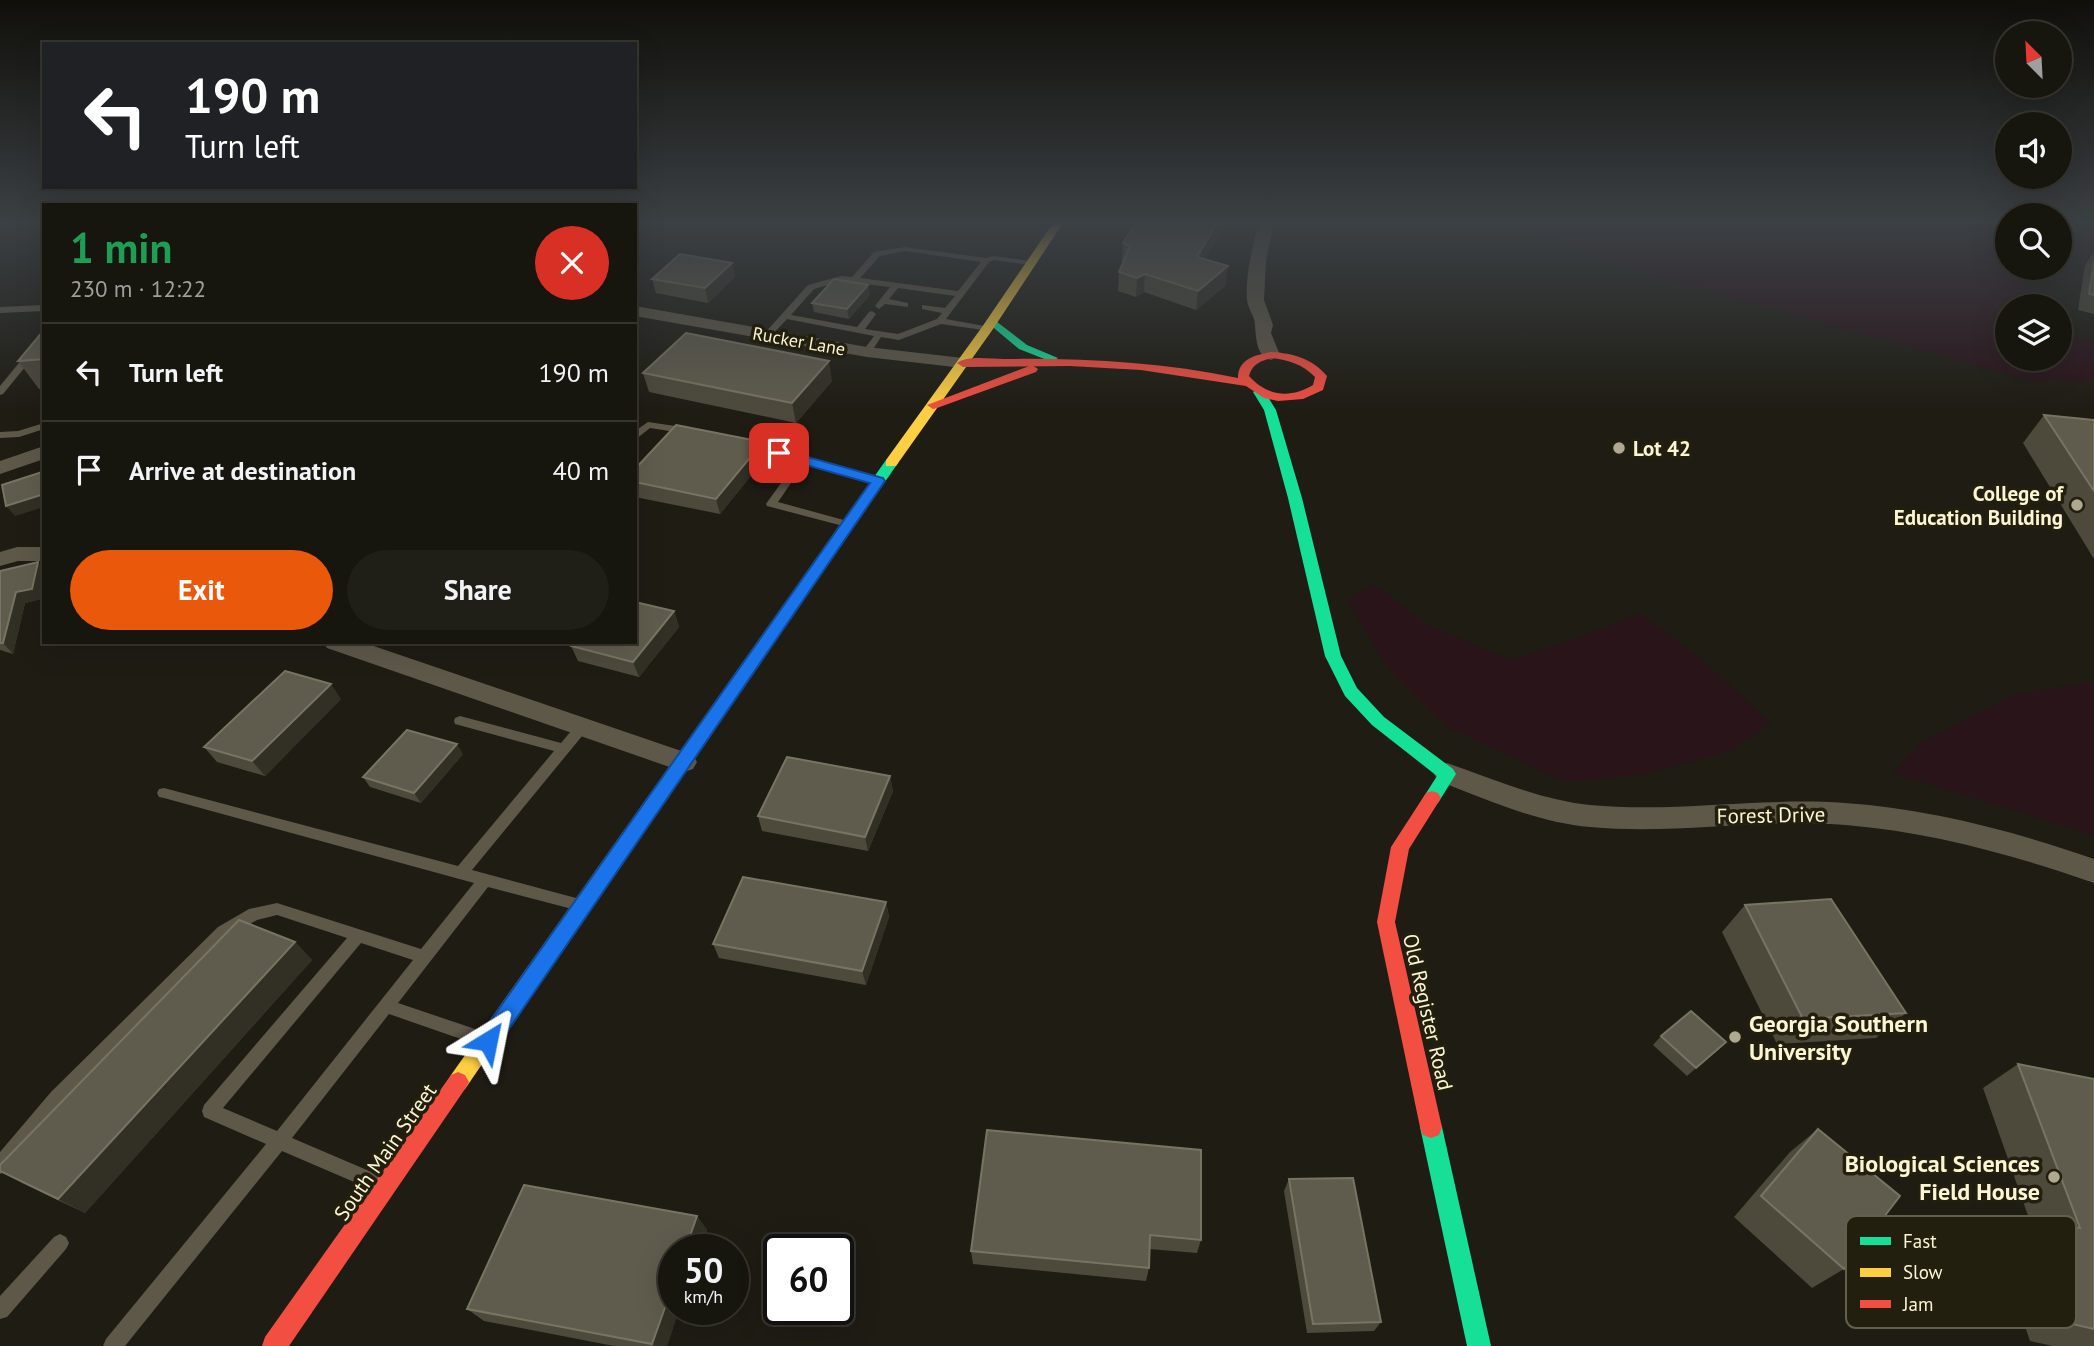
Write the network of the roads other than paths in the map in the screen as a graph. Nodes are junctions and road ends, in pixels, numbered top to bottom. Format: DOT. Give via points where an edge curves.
graph roads {
  1 [pos="815,286"];
  2 [pos="895,286"];
  3 [pos="902,286"];
  4 [pos="966,286"];
  5 [pos="1015,286"];
  6 [pos="1256,286"];
  7 [pos="960,294"];
  8 [pos="905,305"];
  9 [pos="42,307"];
  10 [pos="925,307"];
  11 [pos="5,309"];
  12 [pos="637,311"];
  13 [pos="947,311"];
  14 [pos="872,314"];
  15 [pos="785,316"];
  16 [pos="915,319"];
  17 [pos="938,321"];
  18 [pos="0,323"];
  19 [pos="989,325"];
  20 [pos="1264,325"];
  21 [pos="859,330"];
  22 [pos="879,334"];
  23 [pos="766,335"];
  24 [pos="42,340"];
  25 [pos="867,352"];
  26 [pos="1264,357"];
  27 [pos="1294,357"];
  28 [pos="1050,362"];
  29 [pos="963,363"];
  30 [pos="1068,363"];
  31 [pos="1163,368"];
  32 [pos="1253,388"];
  33 [pos="0,392"];
  34 [pos="1306,396"];
  35 [pos="933,405"];
  36 [pos="1295,418"];
  37 [pos="42,419"];
  38 [pos="42,427"];
  39 [pos="695,432"];
  40 [pos="4,434"];
  41 [pos="637,435"];
  42 [pos="743,444"];
  43 [pos="42,453"];
  44 [pos="1299,454"];
  45 [pos="803,460"];
  46 [pos="0,468"];
  47 [pos="878,481"];
  48 [pos="1295,498"];
  49 [pos="847,524"];
  50 [pos="42,554"];
  51 [pos="0,559"];
  52 [pos="340,644"];
  53 [pos="460,721"];
  54 [pos="582,727"];
  55 [pos="564,749"];
  56 [pos="684,762"];
  57 [pos="1447,774"];
  58 [pos="164,793"];
  59 [pos="2094,871"];
  60 [pos="461,873"];
  61 [pos="485,880"];
  62 [pos="583,906"];
  63 [pos="358,936"];
  64 [pos="425,957"];
  65 [pos="386,1006"];
  66 [pos="488,1041"];
  67 [pos="281,1139"];
  68 [pos="0,1165"];
  69 [pos="386,1187"];
  70 [pos="60,1243"];
  71 [pos="0,1310"];
  72 [pos="113,1346"];
  73 [pos="274,1346"];
  74 [pos="1479,1346"];
  1 -- 15 [label="lane"];
  2 -- 8 [label="lane" via="881,304"];
  3 -- 7 [label="lane"];
  4 -- 7 [label="lane"];
  5 -- 19 [label="street, South Main Street"];
  6 -- 20 [label="street" via="1255,300"];
  7 -- 13 [label="lane"];
  9 -- 11 [label="lane"];
  10 -- 13 [label="lane"];
  11 -- 18 [label="lane"];
  12 -- 23 [label="street, Rucker Lane"];
  13 -- 17 [label="lane"];
  14 -- 21 [label="lane"];
  15 -- 21 [label="lane"];
  15 -- 23 [label="lane"];
  16 -- 17 [label="lane"];
  17 -- 19 [label="lane"];
  17 -- 22 [label="lane" via="900,337"];
  19 -- 29 [label="street, South Main Street"];
  19 -- 30 [label="street" via="1023,347"];
  20 -- 26 [label="street"];
  20 -- 27 [label="street"];
  21 -- 22 [label="lane"];
  22 -- 25 [label="lane"];
  23 -- 25 [label="street, Rucker Lane"];
  24 -- 33 [label="lane"];
  25 -- 29 [label="street, Rucker Lane"];
  26 -- 27 [label="street"];
  26 -- 31 [label="street" via="1233,364"];
  26 -- 32 [label="street" via="1244,369 1243,376"];
  27 -- 34 [label="street" via="1312,365 1321,376 1319,387"];
  28 -- 29 [label="street"];
  28 -- 30 [label="street"];
  28 -- 35 [label="street"];
  29 -- 35 [label="street, South Main Street"];
  30 -- 31 [label="street"];
  31 -- 32 [label="street"];
  32 -- 34 [label="street" via="1281,398"];
  32 -- 48 [label="street" via="1270,411"];
  34 -- 36 [label="street"];
  35 -- 47 [label="street, South Main Street"];
  37 -- 40 [label="lane"];
  38 -- 40 [label="lane"];
  39 -- 41 [label="lane" via="648,425"];
  42 -- 45 [label="lane"];
  43 -- 46 [label="street"];
  44 -- 48 [label="street"];
  45 -- 47 [label="lane"];
  45 -- 49 [label="lane" via="771,504"];
  47 -- 49 [label="street, South Main Street"];
  48 -- 57 [label="street" via="1333,656 1352,692 1378,721"];
  49 -- 56 [label="street, South Main Street"];
  50 -- 51 [label="street"];
  52 -- 54 [label="street"];
  53 -- 55 [label="lane"];
  54 -- 55 [label="lane"];
  54 -- 56 [label="street"];
  55 -- 60 [label="lane"];
  56 -- 62 [label="street, South Main Street"];
  57 -- 59 [label="street, Forest Drive" via="1521,801 1588,816 1678,819 1767,811 1847,814 1946,828"];
  57 -- 74 [label="street, Old Register Road" via="1400,847 1386,922"];
  58 -- 60 [label="lane"];
  60 -- 61 [label="lane"];
  61 -- 62 [label="lane"];
  61 -- 64 [label="lane"];
  62 -- 66 [label="street, South Main Street"];
  63 -- 64 [label="lane"];
  63 -- 67 [label="lane" via="210,1111"];
  63 -- 68 [label="lane" via="277,909 223,932 57,1098"];
  64 -- 65 [label="lane"];
  65 -- 66 [label="lane"];
  65 -- 67 [label="lane"];
  66 -- 69 [label="street, South Main Street"];
  67 -- 69 [label="lane"];
  67 -- 72 [label="lane"];
  69 -- 73 [label="street, South Main Street"];
  70 -- 71 [label="lane"];
}
